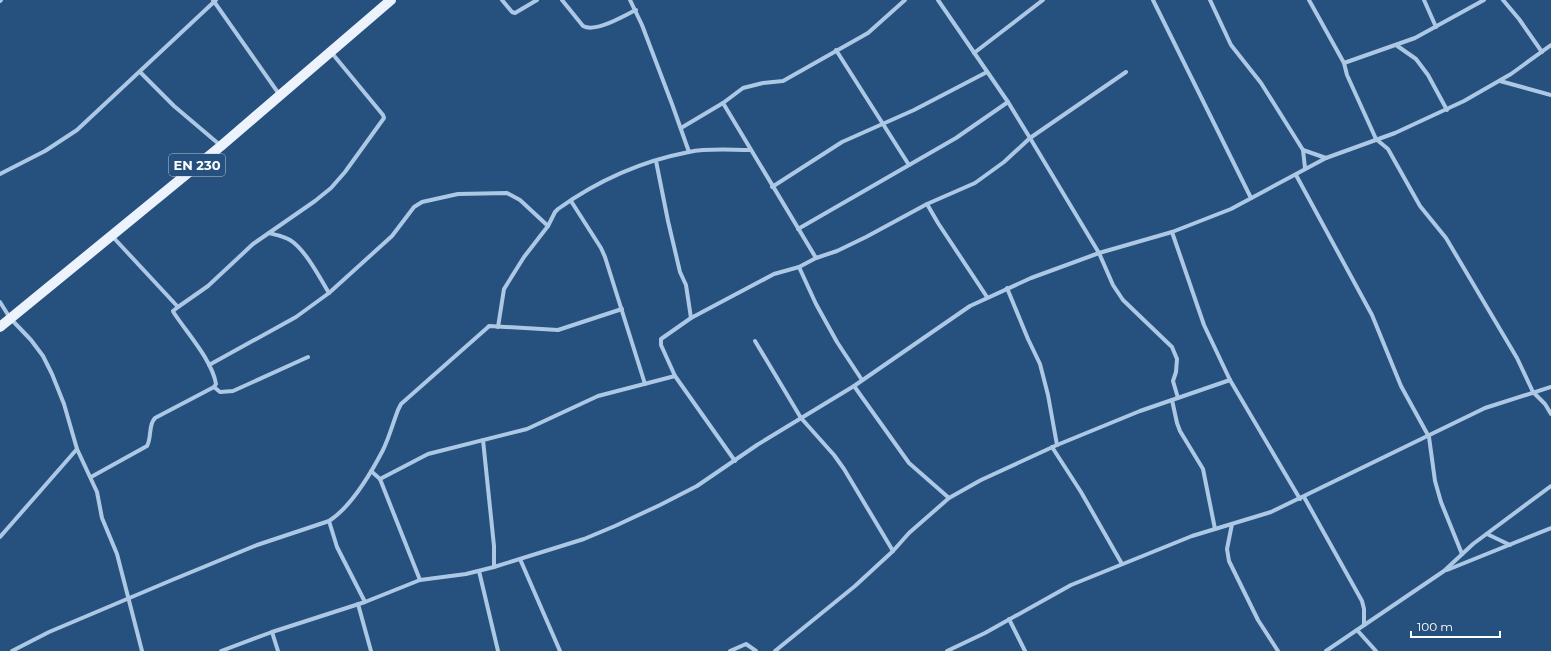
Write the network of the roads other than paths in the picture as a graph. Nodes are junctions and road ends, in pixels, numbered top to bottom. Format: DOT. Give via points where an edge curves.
graph roads {
  1 [pos="390,0"];
  2 [pos="502,0"];
  3 [pos="537,0"];
  4 [pos="562,0"];
  5 [pos="630,0"];
  6 [pos="905,0"];
  7 [pos="938,0"];
  8 [pos="1043,0"];
  9 [pos="1153,0"];
  10 [pos="1210,0"];
  11 [pos="1309,0"];
  12 [pos="1424,0"];
  13 [pos="1484,0"];
  14 [pos="1503,0"];
  15 [pos="214,1"];
  16 [pos="636,10"];
  17 [pos="1436,27"];
  18 [pos="1396,45"];
  19 [pos="1551,45"];
  20 [pos="836,50"];
  21 [pos="330,51"];
  22 [pos="1542,52"];
  23 [pos="974,53"];
  24 [pos="1344,62"];
  25 [pos="140,72"];
  26 [pos="987,72"];
  27 [pos="1126,72"];
  28 [pos="1500,81"];
  29 [pos="279,95"];
  30 [pos="1551,95"];
  31 [pos="1008,102"];
  32 [pos="723,103"];
  33 [pos="1447,110"];
  34 [pos="882,124"];
  35 [pos="680,128"];
  36 [pos="1030,138"];
  37 [pos="1376,139"];
  38 [pos="221,146"];
  39 [pos="750,150"];
  40 [pos="1304,150"];
  41 [pos="689,152"];
  42 [pos="1326,158"];
  43 [pos="656,161"];
  44 [pos="909,164"];
  45 [pos="1305,168"];
  46 [pos="0,174"];
  47 [pos="1296,175"];
  48 [pos="772,188"];
  49 [pos="1251,198"];
  50 [pos="571,201"];
  51 [pos="927,204"];
  52 [pos="548,226"];
  53 [pos="798,229"];
  54 [pos="1172,232"];
  55 [pos="269,233"];
  56 [pos="112,236"];
  57 [pos="1098,253"];
  58 [pos="816,258"];
  59 [pos="799,267"];
  60 [pos="1007,288"];
  61 [pos="329,293"];
  62 [pos="987,298"];
  63 [pos="0,302"];
  64 [pos="178,307"];
  65 [pos="622,309"];
  66 [pos="10,318"];
  67 [pos="692,318"];
  68 [pos="0,327"];
  69 [pos="498,327"];
  70 [pos="755,341"];
  71 [pos="308,357"];
  72 [pos="209,365"];
  73 [pos="675,376"];
  74 [pos="862,380"];
  75 [pos="1230,380"];
  76 [pos="644,384"];
  77 [pos="854,386"];
  78 [pos="1551,387"];
  79 [pos="214,388"];
  80 [pos="1533,392"];
  81 [pos="1178,398"];
  82 [pos="1172,400"];
  83 [pos="1551,414"];
  84 [pos="801,418"];
  85 [pos="1428,437"];
  86 [pos="483,440"];
  87 [pos="1057,445"];
  88 [pos="1052,447"];
  89 [pos="77,449"];
  90 [pos="735,461"];
  91 [pos="371,471"];
  92 [pos="91,477"];
  93 [pos="380,479"];
  94 [pos="1551,486"];
  95 [pos="949,498"];
  96 [pos="1302,498"];
  97 [pos="330,521"];
  98 [pos="1232,524"];
  99 [pos="1551,528"];
  100 [pos="1215,529"];
  101 [pos="1487,534"];
  102 [pos="0,537"];
  103 [pos="1510,545"];
  104 [pos="893,551"];
  105 [pos="1462,554"];
  106 [pos="520,560"];
  107 [pos="1122,564"];
  108 [pos="494,568"];
  109 [pos="479,571"];
  110 [pos="1444,571"];
  111 [pos="420,580"];
  112 [pos="128,598"];
  113 [pos="365,602"];
  114 [pos="358,604"];
  115 [pos="1009,619"];
  116 [pos="1364,625"];
  117 [pos="1357,630"];
  118 [pos="272,632"];
  119 [pos="12,651"];
  120 [pos="142,651"];
  121 [pos="221,651"];
  122 [pos="278,651"];
  123 [pos="371,651"];
  124 [pos="498,651"];
  125 [pos="560,651"];
  126 [pos="730,651"];
  127 [pos="756,651"];
  128 [pos="775,651"];
  129 [pos="947,651"];
  130 [pos="1025,651"];
  131 [pos="1278,651"];
  132 [pos="1326,651"];
  133 [pos="1376,651"];
  1 -- 21 [label="main road, EN 230"];
  2 -- 3 [label="street" via="515,13"];
  4 -- 16 [label="street" via="587,29 599,27"];
  5 -- 16 [label="street"];
  6 -- 20 [label="street" via="868,33"];
  7 -- 23 [label="street"];
  8 -- 23 [label="street"];
  9 -- 49 [label="street"];
  10 -- 40 [label="street" via="1231,45 1261,83"];
  11 -- 24 [label="street"];
  12 -- 17 [label="street"];
  13 -- 17 [label="street"];
  14 -- 22 [label="street"];
  15 -- 25 [label="street"];
  15 -- 29 [label="street"];
  16 -- 35 [label="street"];
  17 -- 18 [label="street"];
  18 -- 24 [label="street"];
  18 -- 33 [label="street" via="1416,59"];
  19 -- 22 [label="street"];
  20 -- 32 [label="street" via="783,81 750,86"];
  20 -- 34 [label="street"];
  21 -- 29 [label="main road, EN 230"];
  21 -- 55 [label="street" via="384,118 331,188"];
  22 -- 28 [label="street"];
  23 -- 26 [label="street"];
  24 -- 37 [label="street" via="1347,75"];
  25 -- 38 [label="street" via="174,106"];
  25 -- 46 [label="street" via="77,130"];
  26 -- 31 [label="street"];
  26 -- 34 [label="street"];
  27 -- 36 [label="street"];
  28 -- 30 [label="street"];
  28 -- 33 [label="street"];
  29 -- 38 [label="main road, EN 230"];
  31 -- 36 [label="street"];
  31 -- 44 [label="street" via="956,138"];
  32 -- 35 [label="street"];
  32 -- 39 [label="street"];
  33 -- 37 [label="street"];
  34 -- 44 [label="street"];
  34 -- 48 [label="street" via="842,142"];
  35 -- 41 [label="street"];
  36 -- 51 [label="street" via="975,183"];
  36 -- 57 [label="street"];
  37 -- 42 [label="street"];
  37 -- 80 [label="street" via="1388,149 1420,206 1446,238 1517,358"];
  38 -- 56 [label="main road, EN 230"];
  39 -- 41 [label="street"];
  39 -- 48 [label="street"];
  40 -- 42 [label="street"];
  40 -- 45 [label="street"];
  41 -- 43 [label="street"];
  42 -- 45 [label="street"];
  43 -- 50 [label="street" via="631,168"];
  43 -- 67 [label="street"];
  44 -- 53 [label="street"];
  45 -- 47 [label="street"];
  47 -- 49 [label="street"];
  47 -- 85 [label="street" via="1372,315 1401,386"];
  48 -- 53 [label="street"];
  49 -- 54 [label="street" via="1231,209"];
  50 -- 52 [label="street" via="555,212"];
  50 -- 65 [label="street" via="601,248"];
  51 -- 58 [label="street" via="866,237"];
  51 -- 62 [label="street"];
  52 -- 61 [label="street" via="520,200 507,192 458,194 422,202 414,206 392,236"];
  52 -- 69 [label="street" via="504,289"];
  53 -- 58 [label="street"];
  54 -- 57 [label="street"];
  54 -- 75 [label="street" via="1204,325"];
  55 -- 61 [label="street" via="292,241 311,264"];
  55 -- 64 [label="street" via="253,244 208,286"];
  56 -- 64 [label="street"];
  56 -- 66 [label="main road, EN 230"];
  57 -- 60 [label="street"];
  57 -- 81 [label="street" via="1123,300 1172,346 1178,360 1173,381"];
  58 -- 59 [label="street"];
  59 -- 67 [label="street" via="774,274"];
  59 -- 74 [label="street" via="819,310"];
  60 -- 62 [label="street"];
  60 -- 87 [label="street" via="1040,364"];
  61 -- 72 [label="street" via="296,317"];
  62 -- 74 [label="street" via="963,310"];
  63 -- 66 [label="street"];
  64 -- 72 [label="street" via="174,313"];
  65 -- 69 [label="street" via="558,330"];
  65 -- 76 [label="street"];
  66 -- 68 [label="main road, EN 230"];
  66 -- 89 [label="street" via="43,356 64,404"];
  67 -- 73 [label="street" via="661,339 660,345"];
  69 -- 91 [label="street" via="489,326 483,330 406,398 398,410 383,449"];
  70 -- 84 [label="street"];
  71 -- 79 [label="street" via="233,391 220,392"];
  72 -- 79 [label="street" via="216,380"];
  73 -- 76 [label="street"];
  73 -- 90 [label="street"];
  74 -- 77 [label="street"];
  75 -- 81 [label="street"];
  75 -- 96 [label="street"];
  76 -- 86 [label="street" via="598,396 527,428"];
  77 -- 84 [label="street"];
  77 -- 95 [label="street" via="909,463"];
  78 -- 80 [label="street"];
  79 -- 92 [label="street" via="155,418 147,446"];
  80 -- 83 [label="street"];
  80 -- 85 [label="street" via="1486,408"];
  81 -- 82 [label="street"];
  82 -- 87 [label="street"];
  82 -- 100 [label="street" via="1180,431 1202,469"];
  84 -- 90 [label="street"];
  84 -- 104 [label="street" via="844,469"];
  85 -- 96 [label="street"];
  85 -- 105 [label="street" via="1441,502"];
  86 -- 93 [label="street" via="428,454"];
  86 -- 108 [label="street"];
  87 -- 88 [label="street"];
  88 -- 95 [label="street"];
  88 -- 107 [label="street"];
  89 -- 92 [label="street"];
  89 -- 102 [label="street"];
  90 -- 106 [label="street" via="697,486 629,520"];
  91 -- 93 [label="street"];
  91 -- 97 [label="street" via="344,508"];
  92 -- 112 [label="street" via="102,518 117,554"];
  93 -- 111 [label="street"];
  94 -- 101 [label="street"];
  95 -- 104 [label="street" via="909,533"];
  96 -- 98 [label="street" via="1271,512"];
  96 -- 116 [label="street" via="1362,601"];
  97 -- 112 [label="street" via="257,545"];
  97 -- 113 [label="street" via="336,547"];
  98 -- 100 [label="street"];
  98 -- 131 [label="street" via="1227,549 1229,561 1258,620"];
  99 -- 103 [label="street"];
  100 -- 107 [label="street"];
  101 -- 103 [label="street"];
  101 -- 105 [label="street"];
  103 -- 110 [label="street"];
  104 -- 128 [label="street" via="855,586"];
  105 -- 110 [label="street"];
  106 -- 108 [label="street"];
  106 -- 125 [label="street"];
  107 -- 115 [label="street" via="1071,585"];
  108 -- 109 [label="street"];
  109 -- 111 [label="street"];
  109 -- 124 [label="street"];
  110 -- 116 [label="street"];
  111 -- 113 [label="street"];
  112 -- 119 [label="street"];
  112 -- 120 [label="street"];
  113 -- 114 [label="street"];
  114 -- 118 [label="street"];
  114 -- 123 [label="street"];
  115 -- 129 [label="street"];
  115 -- 130 [label="street"];
  116 -- 117 [label="street"];
  117 -- 132 [label="street"];
  117 -- 133 [label="street"];
  118 -- 121 [label="street"];
  118 -- 122 [label="street"];
  126 -- 127 [label="street" via="746,644"];
}
